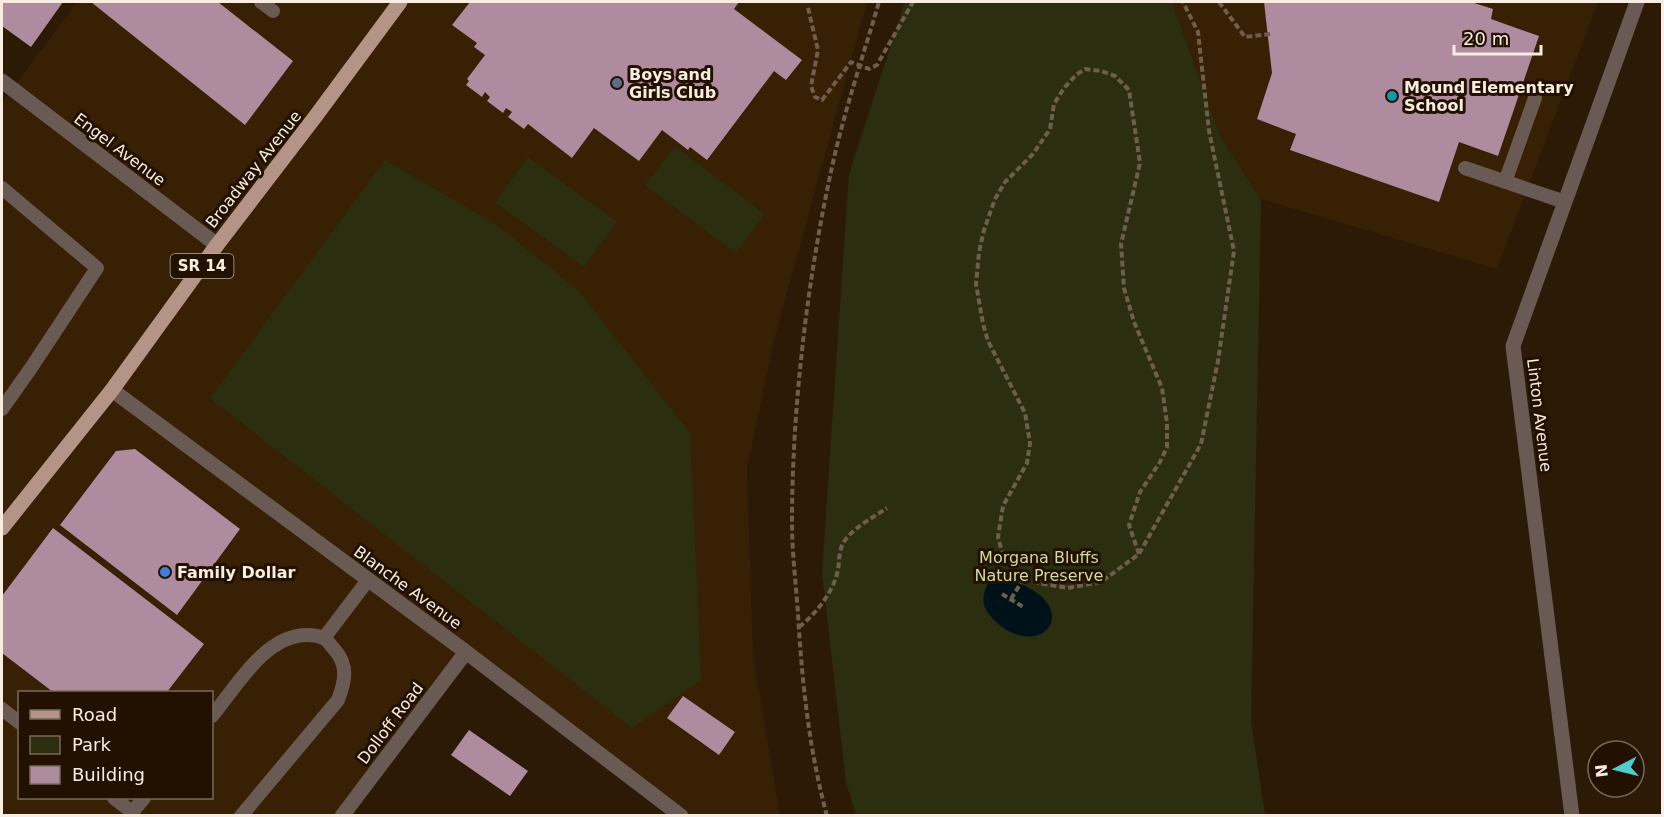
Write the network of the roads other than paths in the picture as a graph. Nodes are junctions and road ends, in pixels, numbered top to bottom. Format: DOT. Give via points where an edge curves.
graph roads {
  1 [pos="261,2"];
  2 [pos="400,2"];
  3 [pos="1637,2"];
  4 [pos="273,11"];
  5 [pos="3,86"];
  6 [pos="1534,99"];
  7 [pos="1465,168"];
  8 [pos="1504,182"];
  9 [pos="2,188"];
  10 [pos="1565,202"];
  11 [pos="217,245"];
  12 [pos="111,390"];
  13 [pos="2,409"];
  14 [pos="2,528"];
  15 [pos="368,580"];
  16 [pos="324,638"];
  17 [pos="466,652"];
  18 [pos="2,709"];
  19 [pos="213,715"];
  20 [pos="18,721"];
  21 [pos="115,799"];
  22 [pos="143,799"];
  23 [pos="131,814"];
  24 [pos="241,816"];
  25 [pos="342,816"];
  26 [pos="681,816"];
  27 [pos="1572,816"];
  1 -- 4 [label="lane"];
  2 -- 11 [label="main road, Broadway Avenue / SR 14"];
  3 -- 10 [label="street, Linton Avenue"];
  5 -- 11 [label="street, Engel Avenue"];
  6 -- 8 [label="lane"];
  7 -- 8 [label="lane"];
  8 -- 10 [label="lane"];
  9 -- 13 [label="lane" via="96,268"];
  10 -- 27 [label="street, Linton Avenue" via="1513,346"];
  11 -- 12 [label="main road, Broadway Avenue / SR 14"];
  12 -- 14 [label="main road, Broadway Avenue / SR 14"];
  12 -- 15 [label="street, Blanche Avenue"];
  15 -- 16 [label="lane"];
  15 -- 17 [label="street, Blanche Avenue"];
  16 -- 19 [label="lane" via="296,635 273,646"];
  16 -- 24 [label="lane" via="345,665 338,700"];
  17 -- 25 [label="street, Dolloff Road"];
  17 -- 26 [label="street, Blanche Avenue"];
  18 -- 20 [label="lane"];
  21 -- 23 [label="lane"];
  22 -- 23 [label="lane"];
}
